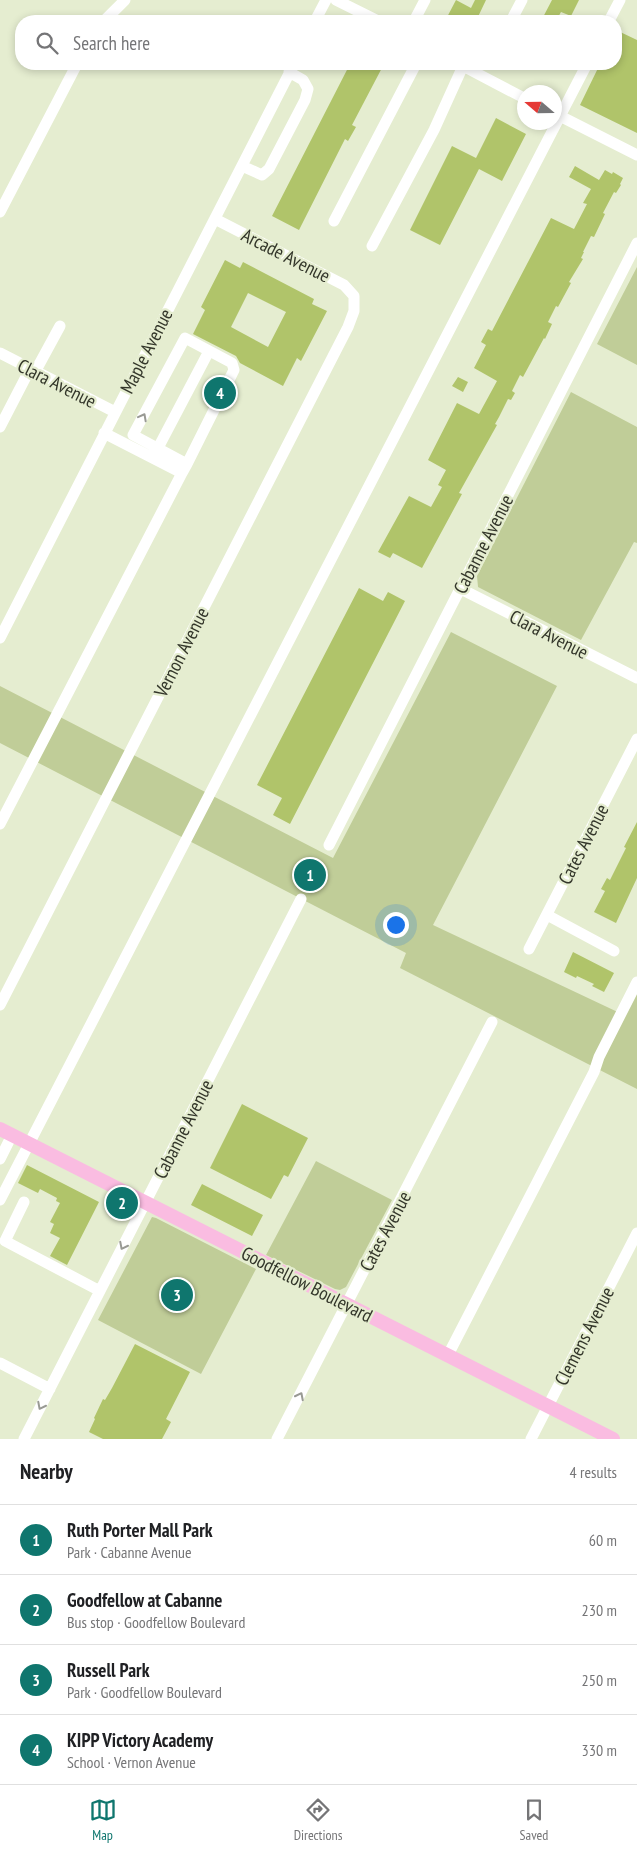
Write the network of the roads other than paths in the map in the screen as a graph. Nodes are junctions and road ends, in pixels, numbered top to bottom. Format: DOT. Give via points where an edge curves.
graph roads {
  1 [pos="125,0"];
  2 [pos="326,0"];
  3 [pos="336,0"];
  4 [pos="425,0"];
  5 [pos="522,0"];
  6 [pos="620,0"];
  7 [pos="110,15"];
  8 [pos="318,15"];
  9 [pos="366,15"];
  10 [pos="417,15"];
  11 [pos="514,15"];
  12 [pos="612,15"];
  13 [pos="74,70"];
  14 [pos="290,70"];
  15 [pos="293,70"];
  16 [pos="413,70"];
  17 [pos="459,70"];
  18 [pos="471,70"];
  19 [pos="583,70"];
  20 [pos="517,94"];
  21 [pos="562,106"];
  22 [pos="562,117"];
  23 [pos="549,130"];
  24 [pos="637,155"];
  25 [pos="242,166"];
  26 [pos="0,212"];
  27 [pos="215,219"];
  28 [pos="334,221"];
  29 [pos="637,243"];
  30 [pos="372,246"];
  31 [pos="354,296"];
  32 [pos="60,326"];
  33 [pos="209,351"];
  34 [pos="0,354"];
  35 [pos="33,370"];
  36 [pos="115,412"];
  37 [pos="0,427"];
  38 [pos="104,433"];
  39 [pos="158,448"];
  40 [pos="184,468"];
  41 [pos="461,589"];
  42 [pos="0,638"];
  43 [pos="637,678"];
  44 [pos="637,738"];
  45 [pos="632,760"];
  46 [pos="0,824"];
  47 [pos="329,845"];
  48 [pos="301,899"];
  49 [pos="546,916"];
  50 [pos="529,949"];
  51 [pos="614,951"];
  52 [pos="637,982"];
  53 [pos="0,1005"];
  54 [pos="492,1022"];
  55 [pos="6,1132"];
  56 [pos="29,1144"];
  57 [pos="0,1159"];
  58 [pos="0,1200"];
  59 [pos="24,1202"];
  60 [pos="145,1202"];
  61 [pos="637,1234"];
  62 [pos="100,1291"];
  63 [pos="347,1304"];
  64 [pos="448,1355"];
  65 [pos="0,1363"];
  66 [pos="50,1389"];
  67 [pos="548,1406"];
  68 [pos="24,1439"];
  69 [pos="278,1439"];
  70 [pos="531,1439"];
  71 [pos="613,1439"];
  1 -- 7 [label="street"];
  2 -- 8 [label="street"];
  3 -- 9 [label="street"];
  4 -- 10 [label="street"];
  5 -- 11 [label="street"];
  6 -- 12 [label="street"];
  13 -- 26 [label="street"];
  14 -- 25 [label="street, Maple Avenue"];
  15 -- 25 [label="street" via="308,89 269,170 262,176"];
  16 -- 28 [label="street"];
  17 -- 30 [label="street" via="434,130"];
  18 -- 20 [label="street"];
  19 -- 21 [label="street"];
  22 -- 24 [label="street"];
  23 -- 56 [label="street"];
  25 -- 27 [label="street, Maple Avenue"];
  27 -- 31 [label="street, Arcade Avenue" via="344,285"];
  27 -- 36 [label="street, Maple Avenue"];
  29 -- 41 [label="street, Cabanne Avenue"];
  31 -- 53 [label="street, Vernon Avenue" via="354,310 348,327"];
  32 -- 35 [label="street"];
  33 -- 39 [label="street"];
  39 -- 33 [label="street, one-way" via="134,435 186,338"];
  33 -- 40 [label="street" via="232,363 234,370"];
  34 -- 35 [label="street, Clara Avenue"];
  35 -- 36 [label="street, Clara Avenue"];
  35 -- 37 [label="street"];
  36 -- 38 [label="street, Maple Avenue"];
  38 -- 40 [label="street"];
  38 -- 42 [label="street, Maple Avenue"];
  39 -- 40 [label="street"];
  40 -- 46 [label="street"];
  41 -- 43 [label="street, Clara Avenue"];
  41 -- 47 [label="street, Cabanne Avenue"];
  44 -- 45 [label="street, Cates Avenue"];
  45 -- 49 [label="street, Cates Avenue"];
  48 -- 60 [label="street, Cabanne Avenue"];
  49 -- 50 [label="street, Cates Avenue"];
  49 -- 51 [label="street"];
  52 -- 64 [label="street"];
  54 -- 63 [label="street, Cates Avenue"];
  55 -- 56 [label="main road, Goodfellow Boulevard"];
  55 -- 57 [label="street"];
  56 -- 58 [label="street"];
  56 -- 60 [label="main road, Goodfellow Boulevard"];
  59 -- 62 [label="street" via="5,1241"];
  60 -- 62 [label="street, Cabanne Avenue, one-way"];
  60 -- 63 [label="main road, Goodfellow Boulevard"];
  61 -- 67 [label="street, Clemens Avenue"];
  62 -- 66 [label="street, Cabanne Avenue"];
  63 -- 64 [label="main road, Goodfellow Boulevard"];
  69 -- 63 [label="street, Cates Avenue, one-way"];
  64 -- 67 [label="main road, Goodfellow Boulevard"];
  65 -- 66 [label="street"];
  66 -- 68 [label="street, Cabanne Avenue, one-way"];
  67 -- 70 [label="street, Clemens Avenue"];
  67 -- 71 [label="main road, Goodfellow Boulevard"];
}
